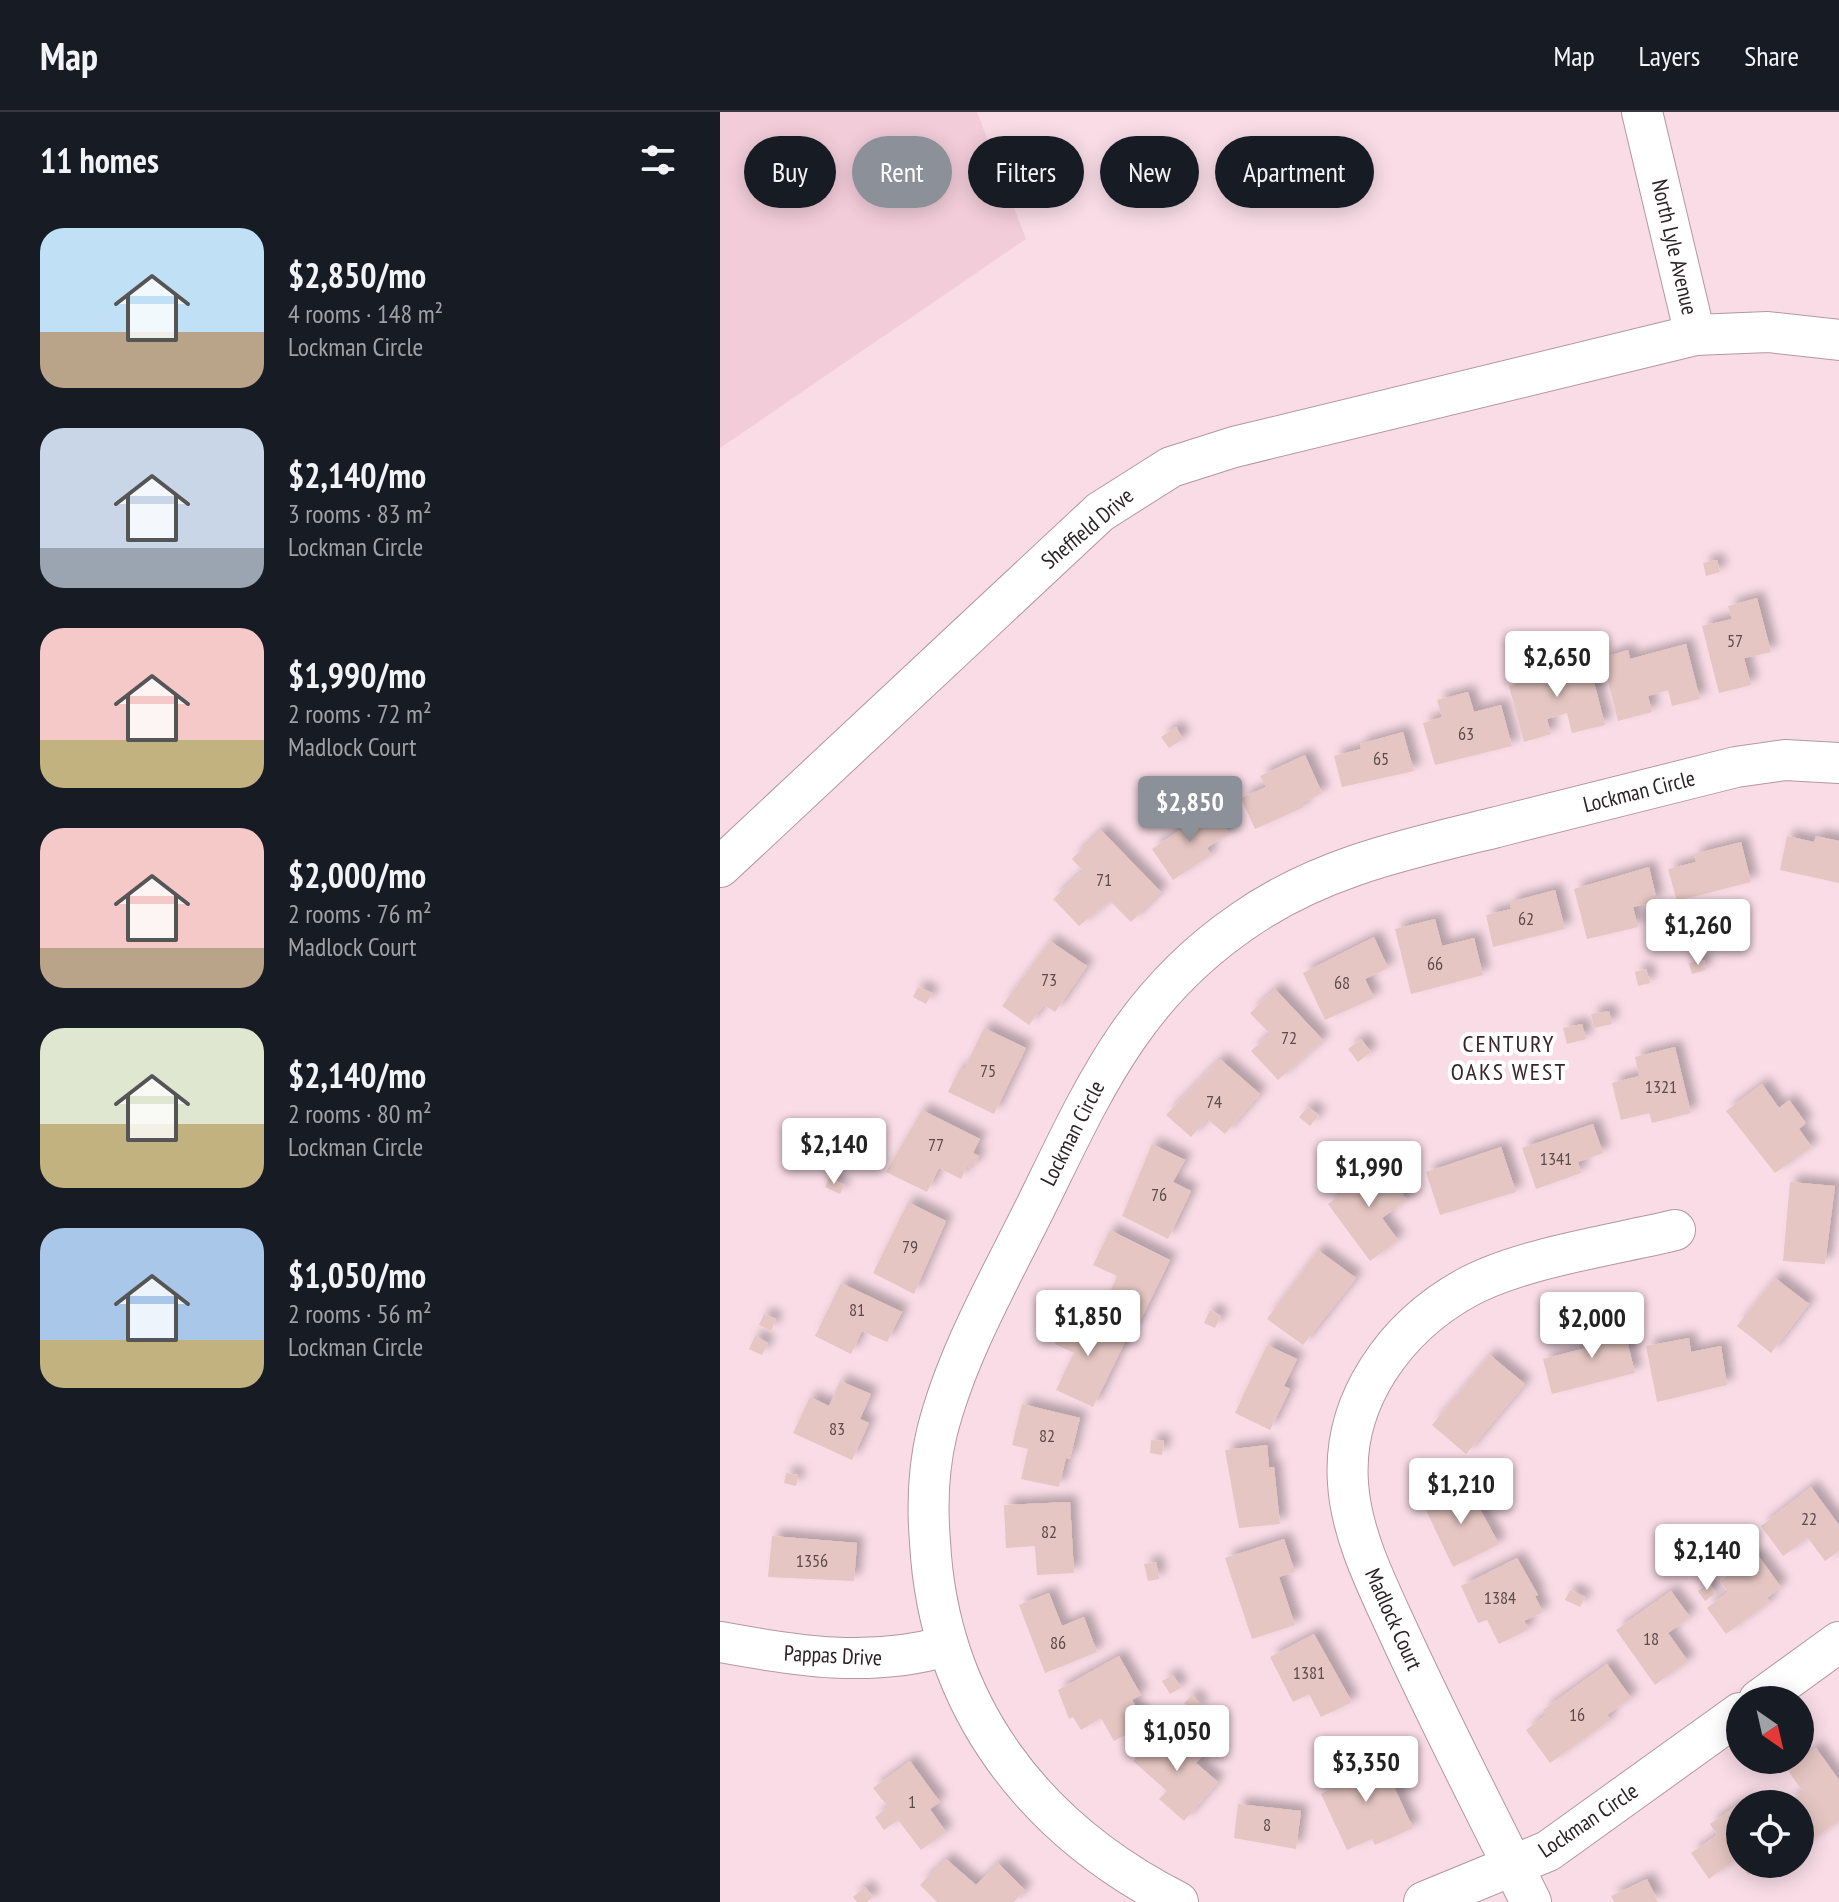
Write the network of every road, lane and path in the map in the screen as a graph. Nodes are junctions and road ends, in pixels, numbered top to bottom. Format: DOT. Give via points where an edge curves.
graph roads {
  1 [pos="1642,112"];
  2 [pos="1695,335"];
  3 [pos="1839,340"];
  4 [pos="1839,763"];
  5 [pos="720,867"];
  6 [pos="1675,1230"];
  7 [pos="720,1642"];
  8 [pos="1839,1642"];
  9 [pos="946,1646"];
  10 [pos="1778,1686"];
  11 [pos="1726,1723"];
  12 [pos="1513,1866"];
  13 [pos="1178,1902"];
  14 [pos="1424,1902"];
  15 [pos="1531,1902"];
  1 -- 2 [label="street, North Lyle Avenue"];
  2 -- 3 [label="street, North Lyle Avenue" via="1768,332"];
  2 -- 5 [label="street, Sheffield Drive" via="1234,447 1171,467 1100,512"];
  4 -- 9 [label="street, Lockman Circle" via="1785,760 1736,767 1343,868 1262,907 1177,974 1107,1063 986,1307 947,1399 928,1485 931,1568"];
  6 -- 12 [label="street, Madlock Court" via="1525,1266 1468,1286 1425,1315 1378,1367 1352,1422 1348,1483 1360,1542 1426,1693"];
  7 -- 9 [label="street, Pappas Drive" via="872,1660"];
  8 -- 10 [label="street"];
  9 -- 13 [label="street, Lockman Circle" via="958,1680 996,1745 1052,1815 1113,1866"];
  11 -- 12 [label="street, Lockman Circle" via="1548,1851"];
  12 -- 14 [label="street, Lockman Circle"];
  12 -- 15 [label="street, Madlock Court"];
}
